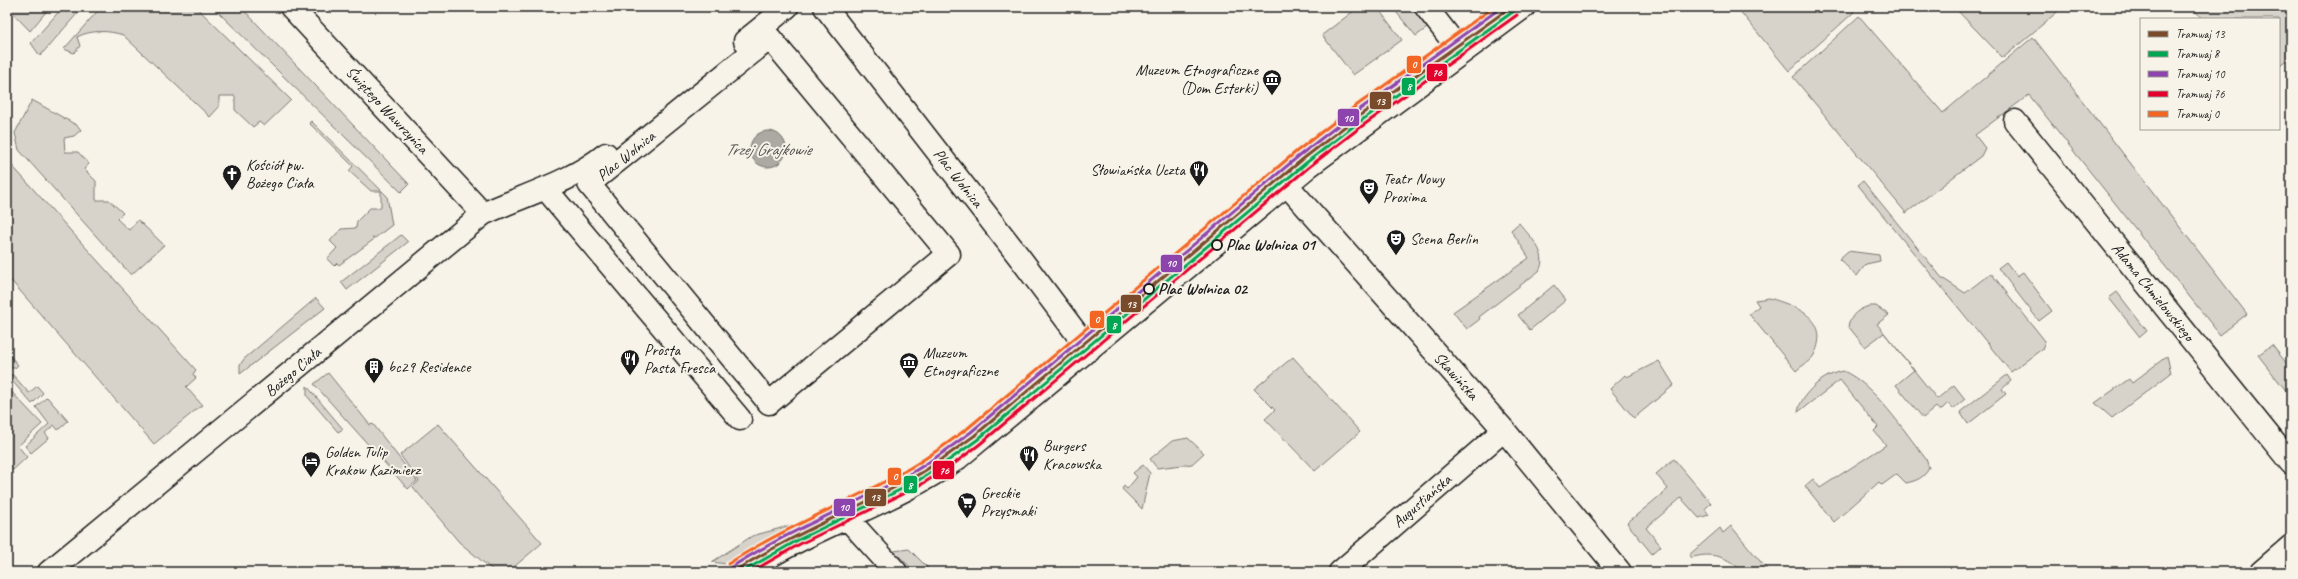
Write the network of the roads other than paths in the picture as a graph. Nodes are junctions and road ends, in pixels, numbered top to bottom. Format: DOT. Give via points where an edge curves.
graph roads {
  1 [pos="290,7"];
  2 [pos="787,7"];
  3 [pos="825,7"];
  4 [pos="1426,7"];
  5 [pos="1524,7"];
  6 [pos="1461,52"];
  7 [pos="2015,121"];
  8 [pos="1286,184"];
  9 [pos="545,188"];
  10 [pos="482,214"];
  11 [pos="949,254"];
  12 [pos="1089,350"];
  13 [pos="740,419"];
  14 [pos="1504,430"];
  15 [pos="2291,463"];
  16 [pos="847,518"];
  17 [pos="2291,546"];
  18 [pos="49,572"];
  19 [pos="744,572"];
  20 [pos="896,572"];
  21 [pos="1340,572"];
  22 [pos="1620,572"];
  23 [pos="2261,572"];
  1 -- 10 [label="street, Świętego Wawrzyńca"];
  2 -- 9 [label="street, Plac Wolnica" via="591,166"];
  3 -- 12 [label="street, Plac Wolnica"];
  4 -- 6 [label="street"];
  5 -- 6 [label="street"];
  6 -- 8 [label="street"];
  7 -- 15 [label="street, Adama Chmielowskiego"];
  8 -- 12 [label="street"];
  8 -- 14 [label="street, Skawińska"];
  9 -- 10 [label="street, Bożego Ciała"];
  9 -- 13 [label="street"];
  10 -- 18 [label="street, Bożego Ciała"];
  11 -- 11 [label="street, Plac Wolnica" via="769,403 589,184 770,38"];
  12 -- 16 [label="street" via="954,461 903,492"];
  14 -- 21 [label="street, Augustiańska"];
  14 -- 22 [label="street, Skawińska"];
  16 -- 19 [label="street" via="790,544"];
  16 -- 20 [label="street"];
  17 -- 23 [label="street"];
}
